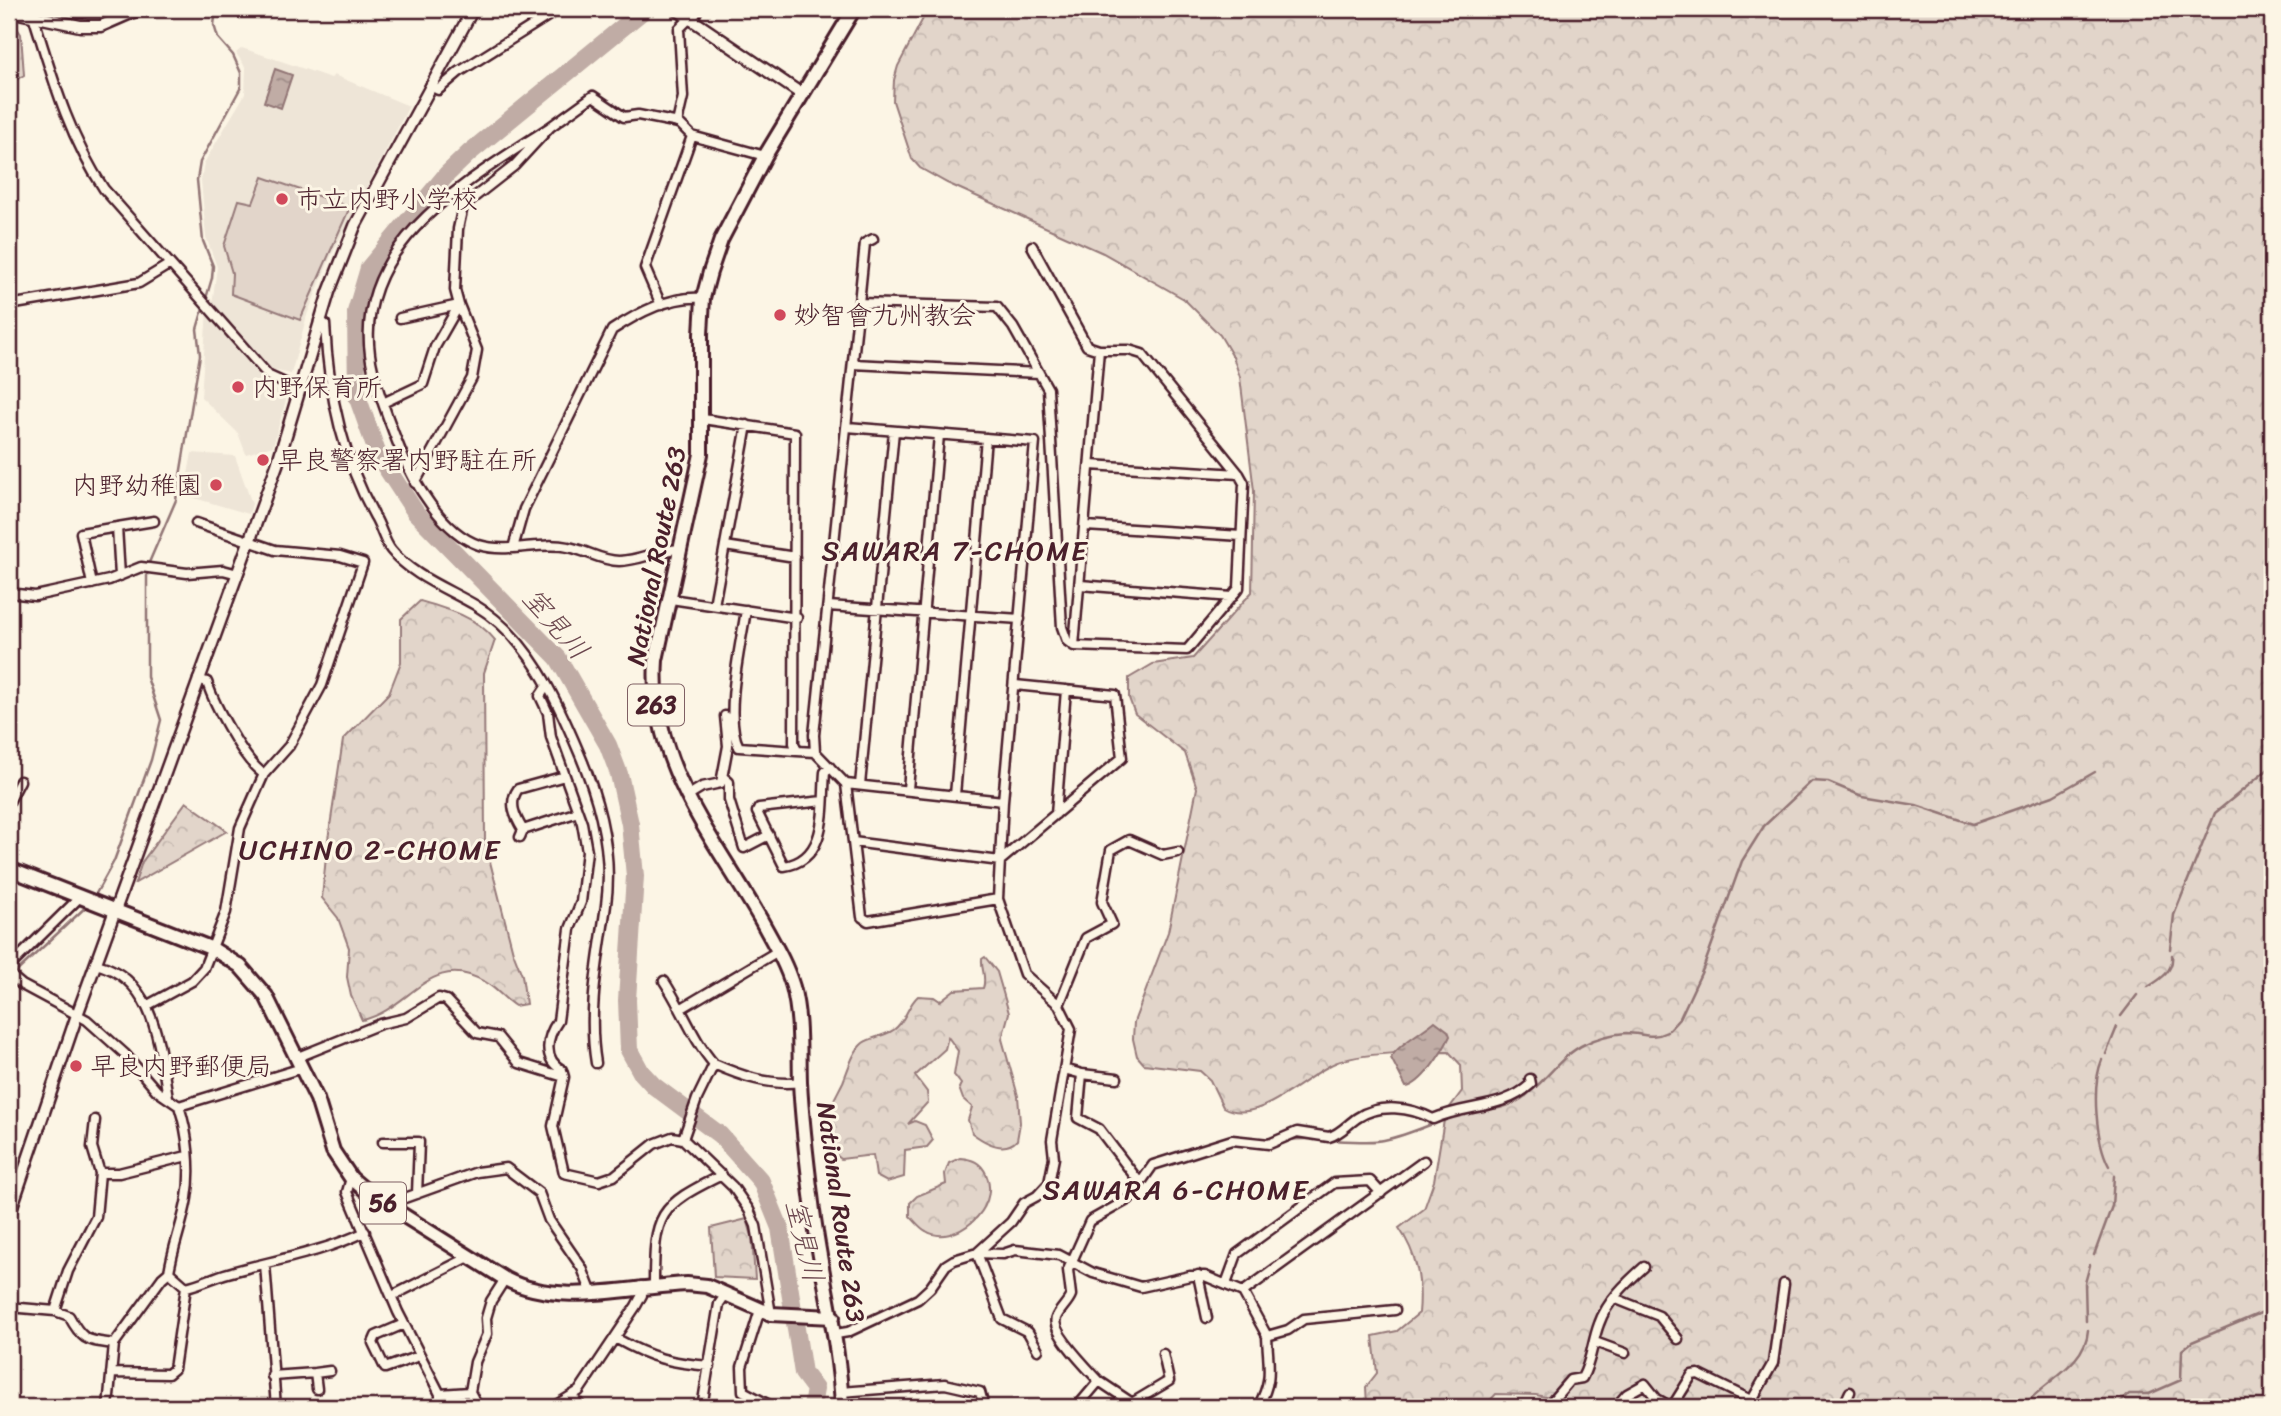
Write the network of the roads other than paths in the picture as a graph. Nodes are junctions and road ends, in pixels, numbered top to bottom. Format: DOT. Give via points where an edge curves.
graph roads {
  1 [pos="140,9"];
  2 [pos="473,9"];
  3 [pos="559,9"];
  4 [pos="676,9"];
  5 [pos="698,9"];
  6 [pos="854,9"];
  7 [pos="9,11"];
  8 [pos="34,12"];
  9 [pos="691,20"];
  10 [pos="430,86"];
  11 [pos="800,93"];
  12 [pos="677,122"];
  13 [pos="550,127"];
  14 [pos="692,136"];
  15 [pos="765,156"];
  16 [pos="873,239"];
  17 [pos="1032,246"];
  18 [pos="170,264"];
  19 [pos="703,298"];
  20 [pos="859,303"];
  21 [pos="9,305"];
  22 [pos="459,305"];
  23 [pos="661,305"];
  24 [pos="400,318"];
  25 [pos="319,321"];
  26 [pos="1099,350"];
  27 [pos="853,363"];
  28 [pos="1039,373"];
  29 [pos="300,390"];
  30 [pos="385,402"];
  31 [pos="703,419"];
  32 [pos="747,425"];
  33 [pos="847,427"];
  34 [pos="894,431"];
  35 [pos="939,435"];
  36 [pos="986,438"];
  37 [pos="1035,442"];
  38 [pos="1049,442"];
  39 [pos="1090,465"];
  40 [pos="1239,474"];
  41 [pos="415,483"];
  42 [pos="154,521"];
  43 [pos="196,523"];
  44 [pos="1086,526"];
  45 [pos="117,527"];
  46 [pos="1241,536"];
  47 [pos="249,542"];
  48 [pos="724,546"];
  49 [pos="513,548"];
  50 [pos="681,549"];
  51 [pos="795,557"];
  52 [pos="237,574"];
  53 [pos="120,576"];
  54 [pos="92,584"];
  55 [pos="1080,585"];
  56 [pos="9,593"];
  57 [pos="1232,597"];
  58 [pos="671,599"];
  59 [pos="713,605"];
  60 [pos="828,606"];
  61 [pos="877,609"];
  62 [pos="746,610"];
  63 [pos="923,612"];
  64 [pos="970,616"];
  65 [pos="797,618"];
  66 [pos="1020,619"];
  67 [pos="1074,646"];
  68 [pos="198,680"];
  69 [pos="1015,685"];
  70 [pos="546,687"];
  71 [pos="1066,690"];
  72 [pos="725,716"];
  73 [pos="797,751"];
  74 [pos="815,752"];
  75 [pos="830,767"];
  76 [pos="264,774"];
  77 [pos="565,776"];
  78 [pos="723,777"];
  79 [pos="20,780"];
  80 [pos="846,784"];
  81 [pos="860,785"];
  82 [pos="908,789"];
  83 [pos="955,795"];
  84 [pos="687,796"];
  85 [pos="823,801"];
  86 [pos="1003,801"];
  87 [pos="9,802"];
  88 [pos="578,812"];
  89 [pos="1056,814"];
  90 [pos="769,835"];
  91 [pos="853,842"];
  92 [pos="1178,852"];
  93 [pos="1000,861"];
  94 [pos="9,869"];
  95 [pos="82,896"];
  96 [pos="998,899"];
  97 [pos="116,909"];
  98 [pos="213,948"];
  99 [pos="778,951"];
  100 [pos="96,964"];
  101 [pos="9,967"];
  102 [pos="664,981"];
  103 [pos="148,1005"];
  104 [pos="1059,1005"];
  105 [pos="682,1008"];
  106 [pos="77,1015"];
  107 [pos="300,1062"];
  108 [pos="596,1063"];
  109 [pos="715,1064"];
  110 [pos="1064,1069"];
  111 [pos="1082,1074"];
  112 [pos="564,1077"];
  113 [pos="1117,1078"];
  114 [pos="1530,1079"];
  115 [pos="800,1082"];
  116 [pos="169,1097"];
  117 [pos="179,1106"];
  118 [pos="95,1120"];
  119 [pos="683,1139"];
  120 [pos="383,1142"];
  121 [pos="187,1156"];
  122 [pos="1424,1161"];
  123 [pos="100,1173"];
  124 [pos="722,1175"];
  125 [pos="351,1178"];
  126 [pos="1140,1183"];
  127 [pos="1381,1193"];
  128 [pos="417,1194"];
  129 [pos="396,1211"];
  130 [pos="9,1215"];
  131 [pos="365,1232"];
  132 [pos="977,1253"];
  133 [pos="469,1257"];
  134 [pos="1072,1261"];
  135 [pos="265,1264"];
  136 [pos="1644,1267"];
  137 [pos="169,1272"];
  138 [pos="1198,1275"];
  139 [pos="505,1279"];
  140 [pos="1784,1283"];
  141 [pos="1226,1284"];
  142 [pos="647,1286"];
  143 [pos="186,1287"];
  144 [pos="591,1291"];
  145 [pos="1243,1292"];
  146 [pos="726,1294"];
  147 [pos="392,1296"];
  148 [pos="1614,1298"];
  149 [pos="9,1307"];
  150 [pos="1395,1310"];
  151 [pos="55,1311"];
  152 [pos="765,1312"];
  153 [pos="833,1317"];
  154 [pos="1207,1318"];
  155 [pos="404,1324"];
  156 [pos="836,1334"];
  157 [pos="1267,1335"];
  158 [pos="617,1339"];
  159 [pos="1678,1339"];
  160 [pos="1595,1342"];
  161 [pos="114,1344"];
  162 [pos="1038,1350"];
  163 [pos="1625,1353"];
  164 [pos="1163,1354"];
  165 [pos="419,1356"];
  166 [pos="710,1366"];
  167 [pos="330,1371"];
  168 [pos="111,1373"];
  169 [pos="315,1374"];
  170 [pos="272,1376"];
  171 [pos="1099,1381"];
  172 [pos="317,1388"];
  173 [pos="470,1392"];
  174 [pos="841,1392"];
  175 [pos="1850,1392"];
  176 [pos="439,1395"];
  177 [pos="572,1396"];
  178 [pos="1620,1402"];
  179 [pos="1749,1403"];
  180 [pos="1132,1405"];
  181 [pos="276,1406"];
  182 [pos="108,1407"];
  183 [pos="266,1407"];
  184 [pos="440,1407"];
  185 [pos="478,1407"];
  186 [pos="553,1407"];
  187 [pos="582,1407"];
  188 [pos="702,1407"];
  189 [pos="773,1407"];
  190 [pos="842,1407"];
  191 [pos="984,1407"];
  192 [pos="1077,1407"];
  193 [pos="1258,1407"];
  194 [pos="1546,1407"];
  195 [pos="1672,1407"];
  196 [pos="1843,1407"];
  1 -- 8 [label="street" via="102,26 80,26"];
  2 -- 10 [label="street"];
  3 -- 10 [label="street" via="438,90"];
  4 -- 9 [label="street"];
  5 -- 9 [label="street"];
  6 -- 11 [label="main road, National Route 263 / 263"];
  7 -- 8 [label="street"];
  8 -- 18 [label="street" via="64,114 89,167"];
  9 -- 11 [label="street"];
  9 -- 12 [label="street" via="679,29 683,97"];
  10 -- 25 [label="street" via="355,226"];
  11 -- 15 [label="main road, National Route 263 / 263"];
  12 -- 13 [label="street" via="624,117 593,96"];
  12 -- 14 [label="street"];
  13 -- 22 [label="street" via="514,166 463,206 457,229 455,290"];
  13 -- 30 [label="street" via="453,191 420,221 393,257 371,310 370,354"];
  14 -- 15 [label="street"];
  14 -- 23 [label="street" via="645,268"];
  15 -- 19 [label="main road, National Route 263 / 263" via="721,240"];
  16 -- 20 [label="street" via="865,243"];
  17 -- 26 [label="street" via="1087,346"];
  18 -- 21 [label="street" via="139,283"];
  18 -- 29 [label="street" via="269,376"];
  19 -- 23 [label="street" via="688,296"];
  19 -- 31 [label="main road, National Route 263 / 263"];
  20 -- 27 [label="street"];
  20 -- 28 [label="street" via="997,307"];
  22 -- 24 [label="street"];
  22 -- 30 [label="street" via="435,347 423,384"];
  22 -- 41 [label="street" via="477,349 472,378"];
  23 -- 49 [label="street" via="612,330 524,509"];
  25 -- 29 [label="street"];
  25 -- 70 [label="street" via="325,324 331,391 348,458 391,550 428,580 478,607 518,641"];
  26 -- 39 [label="street"];
  26 -- 40 [label="street" via="1142,354"];
  27 -- 28 [label="street"];
  27 -- 33 [label="street"];
  28 -- 38 [label="street" via="1048,389"];
  29 -- 47 [label="street"];
  30 -- 41 [label="street" via="390,426"];
  31 -- 32 [label="street"];
  31 -- 50 [label="main road, National Route 263 / 263" via="701,454"];
  32 -- 48 [label="street"];
  32 -- 51 [label="street" via="796,433"];
  33 -- 34 [label="street"];
  33 -- 60 [label="street"];
  34 -- 35 [label="street"];
  34 -- 61 [label="street"];
  35 -- 36 [label="street"];
  35 -- 63 [label="street"];
  36 -- 37 [label="street"];
  36 -- 64 [label="street"];
  37 -- 38 [label="street"];
  37 -- 66 [label="street"];
  38 -- 67 [label="street" via="1062,627"];
  39 -- 40 [label="street"];
  39 -- 44 [label="street"];
  40 -- 46 [label="street" via="1244,483"];
  41 -- 49 [label="street" via="431,507 478,545"];
  42 -- 45 [label="street"];
  43 -- 47 [label="street"];
  44 -- 46 [label="street"];
  44 -- 55 [label="street"];
  45 -- 53 [label="street"];
  45 -- 54 [label="street" via="80,533"];
  46 -- 57 [label="street" via="1239,588"];
  47 -- 52 [label="street"];
  47 -- 76 [label="street" via="363,563 322,685 289,746"];
  48 -- 51 [label="street"];
  48 -- 59 [label="street"];
  49 -- 50 [label="street" via="566,546 619,561"];
  50 -- 58 [label="main road, National Route 263 / 263"];
  51 -- 65 [label="street"];
  52 -- 53 [label="street" via="141,566"];
  52 -- 68 [label="street"];
  53 -- 54 [label="street"];
  54 -- 56 [label="street" via="35,596"];
  55 -- 57 [label="street"];
  55 -- 67 [label="street"];
  57 -- 67 [label="street" via="1187,650"];
  58 -- 59 [label="street"];
  58 -- 84 [label="main road, National Route 263 / 263" via="656,660 656,707 665,749"];
  59 -- 62 [label="street"];
  60 -- 61 [label="street"];
  60 -- 74 [label="street"];
  61 -- 63 [label="street"];
  61 -- 81 [label="street"];
  62 -- 65 [label="street"];
  62 -- 73 [label="street" via="733,712 735,739 739,747"];
  63 -- 64 [label="street"];
  63 -- 82 [label="street"];
  64 -- 66 [label="street"];
  64 -- 83 [label="street"];
  65 -- 73 [label="street"];
  66 -- 69 [label="street"];
  68 -- 76 [label="street" via="207,682 249,760"];
  68 -- 97 [label="street"];
  69 -- 71 [label="street"];
  69 -- 86 [label="street"];
  70 -- 77 [label="street" via="540,696"];
  70 -- 108 [label="street" via="580,754 603,828 607,877 595,975"];
  71 -- 89 [label="street"];
  71 -- 89 [label="street" via="1115,695 1122,758"];
  72 -- 78 [label="street" via="728,746"];
  73 -- 74 [label="street"];
  74 -- 75 [label="street"];
  75 -- 80 [label="street"];
  75 -- 85 [label="street" via="825,772"];
  76 -- 98 [label="street" via="240,828 226,912"];
  77 -- 88 [label="street"];
  77 -- 88 [label="street" via="518,789 513,813 522,833"];
  78 -- 84 [label="street" via="721,783"];
  78 -- 90 [label="street" via="729,782 729,800 744,848"];
  79 -- 87 [label="street"];
  80 -- 81 [label="street"];
  80 -- 91 [label="street"];
  81 -- 82 [label="street"];
  82 -- 83 [label="street"];
  83 -- 86 [label="street"];
  84 -- 99 [label="main road, National Route 263 / 263"];
  85 -- 90 [label="street" via="760,808 757,812"];
  85 -- 90 [label="street" via="822,832 812,851 793,865 784,866"];
  86 -- 93 [label="street"];
  88 -- 112 [label="street" via="587,851 585,876 570,929 558,1021 547,1049"];
  89 -- 93 [label="street"];
  91 -- 93 [label="street"];
  91 -- 96 [label="street" via="862,916 868,921"];
  92 -- 104 [label="street" via="1163,855 1129,840 1111,850 1102,902 1112,924 1086,938"];
  93 -- 96 [label="street"];
  94 -- 95 [label="main road, 56"];
  95 -- 97 [label="main road, 56"];
  95 -- 101 [label="street"];
  96 -- 104 [label="street" via="1024,974"];
  97 -- 98 [label="main road, 56"];
  97 -- 100 [label="street"];
  98 -- 103 [label="street" via="192,981"];
  98 -- 107 [label="main road, 56" via="240,966 267,996"];
  99 -- 105 [label="street"];
  99 -- 115 [label="main road, National Route 263 / 263" via="793,985 799,1017"];
  100 -- 103 [label="street" via="132,983"];
  100 -- 106 [label="street"];
  101 -- 106 [label="street" via="16,982"];
  102 -- 105 [label="street"];
  103 -- 116 [label="street"];
  104 -- 110 [label="street" via="1071,1028"];
  105 -- 109 [label="street" via="699,1047"];
  106 -- 116 [label="street" via="125,1054 157,1091"];
  106 -- 130 [label="street"];
  107 -- 112 [label="street" via="380,1024 406,1018 439,998 477,1033 498,1037 519,1063"];
  107 -- 117 [label="street"];
  107 -- 125 [label="main road, 56" via="333,1151"];
  109 -- 115 [label="street" via="749,1078"];
  109 -- 119 [label="street"];
  110 -- 111 [label="street"];
  110 -- 132 [label="street" via="1049,1183"];
  111 -- 113 [label="street"];
  111 -- 126 [label="street" via="1078,1118 1099,1129"];
  112 -- 119 [label="street" via="553,1126 564,1173 599,1181 614,1176 654,1144 672,1137"];
  114 -- 126 [label="street" via="1531,1084 1507,1101 1433,1119 1409,1110 1386,1109 1361,1115 1329,1138 1297,1132 1269,1144 1231,1140 1153,1165"];
  115 -- 153 [label="main road, National Route 263 / 263" via="812,1205"];
  116 -- 117 [label="street"];
  117 -- 121 [label="street"];
  118 -- 123 [label="street" via="92,1147"];
  119 -- 124 [label="street"];
  120 -- 128 [label="street" via="419,1142"];
  121 -- 123 [label="street" via="119,1173"];
  121 -- 137 [label="street" via="187,1198"];
  122 -- 127 [label="street"];
  123 -- 151 [label="street" via="96,1217 68,1271"];
  124 -- 142 [label="street" via="679,1196 663,1211"];
  124 -- 152 [label="street" via="757,1226"];
  125 -- 129 [label="main road, 56"];
  125 -- 131 [label="street" via="347,1192"];
  126 -- 134 [label="street" via="1129,1199 1094,1216"];
  127 -- 141 [label="street" via="1370,1181 1334,1183 1237,1254"];
  127 -- 145 [label="street"];
  128 -- 129 [label="street" via="402,1199"];
  128 -- 144 [label="street" via="477,1172 506,1168 538,1193"];
  129 -- 133 [label="main road, 56"];
  131 -- 135 [label="street" via="336,1245"];
  131 -- 147 [label="street"];
  132 -- 134 [label="street" via="1047,1251"];
  132 -- 156 [label="street" via="946,1265 918,1298"];
  132 -- 162 [label="street" via="1002,1319 1028,1332"];
  133 -- 139 [label="main road, 56"];
  133 -- 147 [label="street"];
  134 -- 138 [label="street" via="1093,1273 1142,1287"];
  134 -- 171 [label="street" via="1068,1270 1072,1295 1055,1320 1055,1328"];
  135 -- 143 [label="street"];
  135 -- 170 [label="street"];
  136 -- 148 [label="street"];
  137 -- 143 [label="street"];
  137 -- 161 [label="street"];
  138 -- 141 [label="street"];
  138 -- 154 [label="street"];
  139 -- 144 [label="main road, 56" via="542,1293"];
  139 -- 173 [label="street" via="489,1310"];
  140 -- 179 [label="street" via="1773,1363"];
  141 -- 145 [label="street"];
  142 -- 144 [label="main road, 56"];
  142 -- 146 [label="main road, 56" via="707,1286"];
  142 -- 158 [label="street"];
  143 -- 168 [label="street" via="174,1369 156,1375"];
  145 -- 157 [label="street"];
  146 -- 152 [label="main road, 56"];
  146 -- 166 [label="street" via="719,1304"];
  147 -- 155 [label="street"];
  148 -- 159 [label="street" via="1659,1316"];
  148 -- 160 [label="street" via="1598,1325"];
  149 -- 151 [label="street"];
  150 -- 157 [label="street" via="1304,1319 1288,1330"];
  151 -- 161 [label="street" via="69,1316 86,1340"];
  152 -- 153 [label="main road, 56"];
  152 -- 189 [label="street" via="742,1367 743,1391"];
  153 -- 156 [label="main road, National Route 263 / 263"];
  155 -- 165 [label="street"];
  155 -- 165 [label="street" via="376,1336 373,1342 385,1368"];
  156 -- 174 [label="main road, National Route 263 / 263"];
  157 -- 193 [label="street" via="1271,1375"];
  158 -- 166 [label="street" via="649,1356"];
  158 -- 177 [label="street"];
  160 -- 163 [label="street"];
  160 -- 194 [label="street" via="1583,1378 1570,1380"];
  161 -- 168 [label="street"];
  164 -- 180 [label="street" via="1169,1381"];
  165 -- 176 [label="street"];
  166 -- 188 [label="street"];
  167 -- 169 [label="street"];
  168 -- 182 [label="street"];
  169 -- 170 [label="street"];
  169 -- 172 [label="street"];
  170 -- 181 [label="street"];
  171 -- 180 [label="street"];
  171 -- 192 [label="street"];
  173 -- 176 [label="street"];
  173 -- 185 [label="street"];
  174 -- 190 [label="main road, National Route 263 / 263"];
  174 -- 191 [label="street" via="945,1384 980,1392"];
  175 -- 196 [label="street"];
  176 -- 184 [label="street"];
  177 -- 186 [label="street"];
  177 -- 187 [label="street"];
  178 -- 195 [label="street" via="1645,1384 1657,1399"];
  179 -- 195 [label="street" via="1698,1374 1692,1375"];
  181 -- 183 [label="street"];
}
